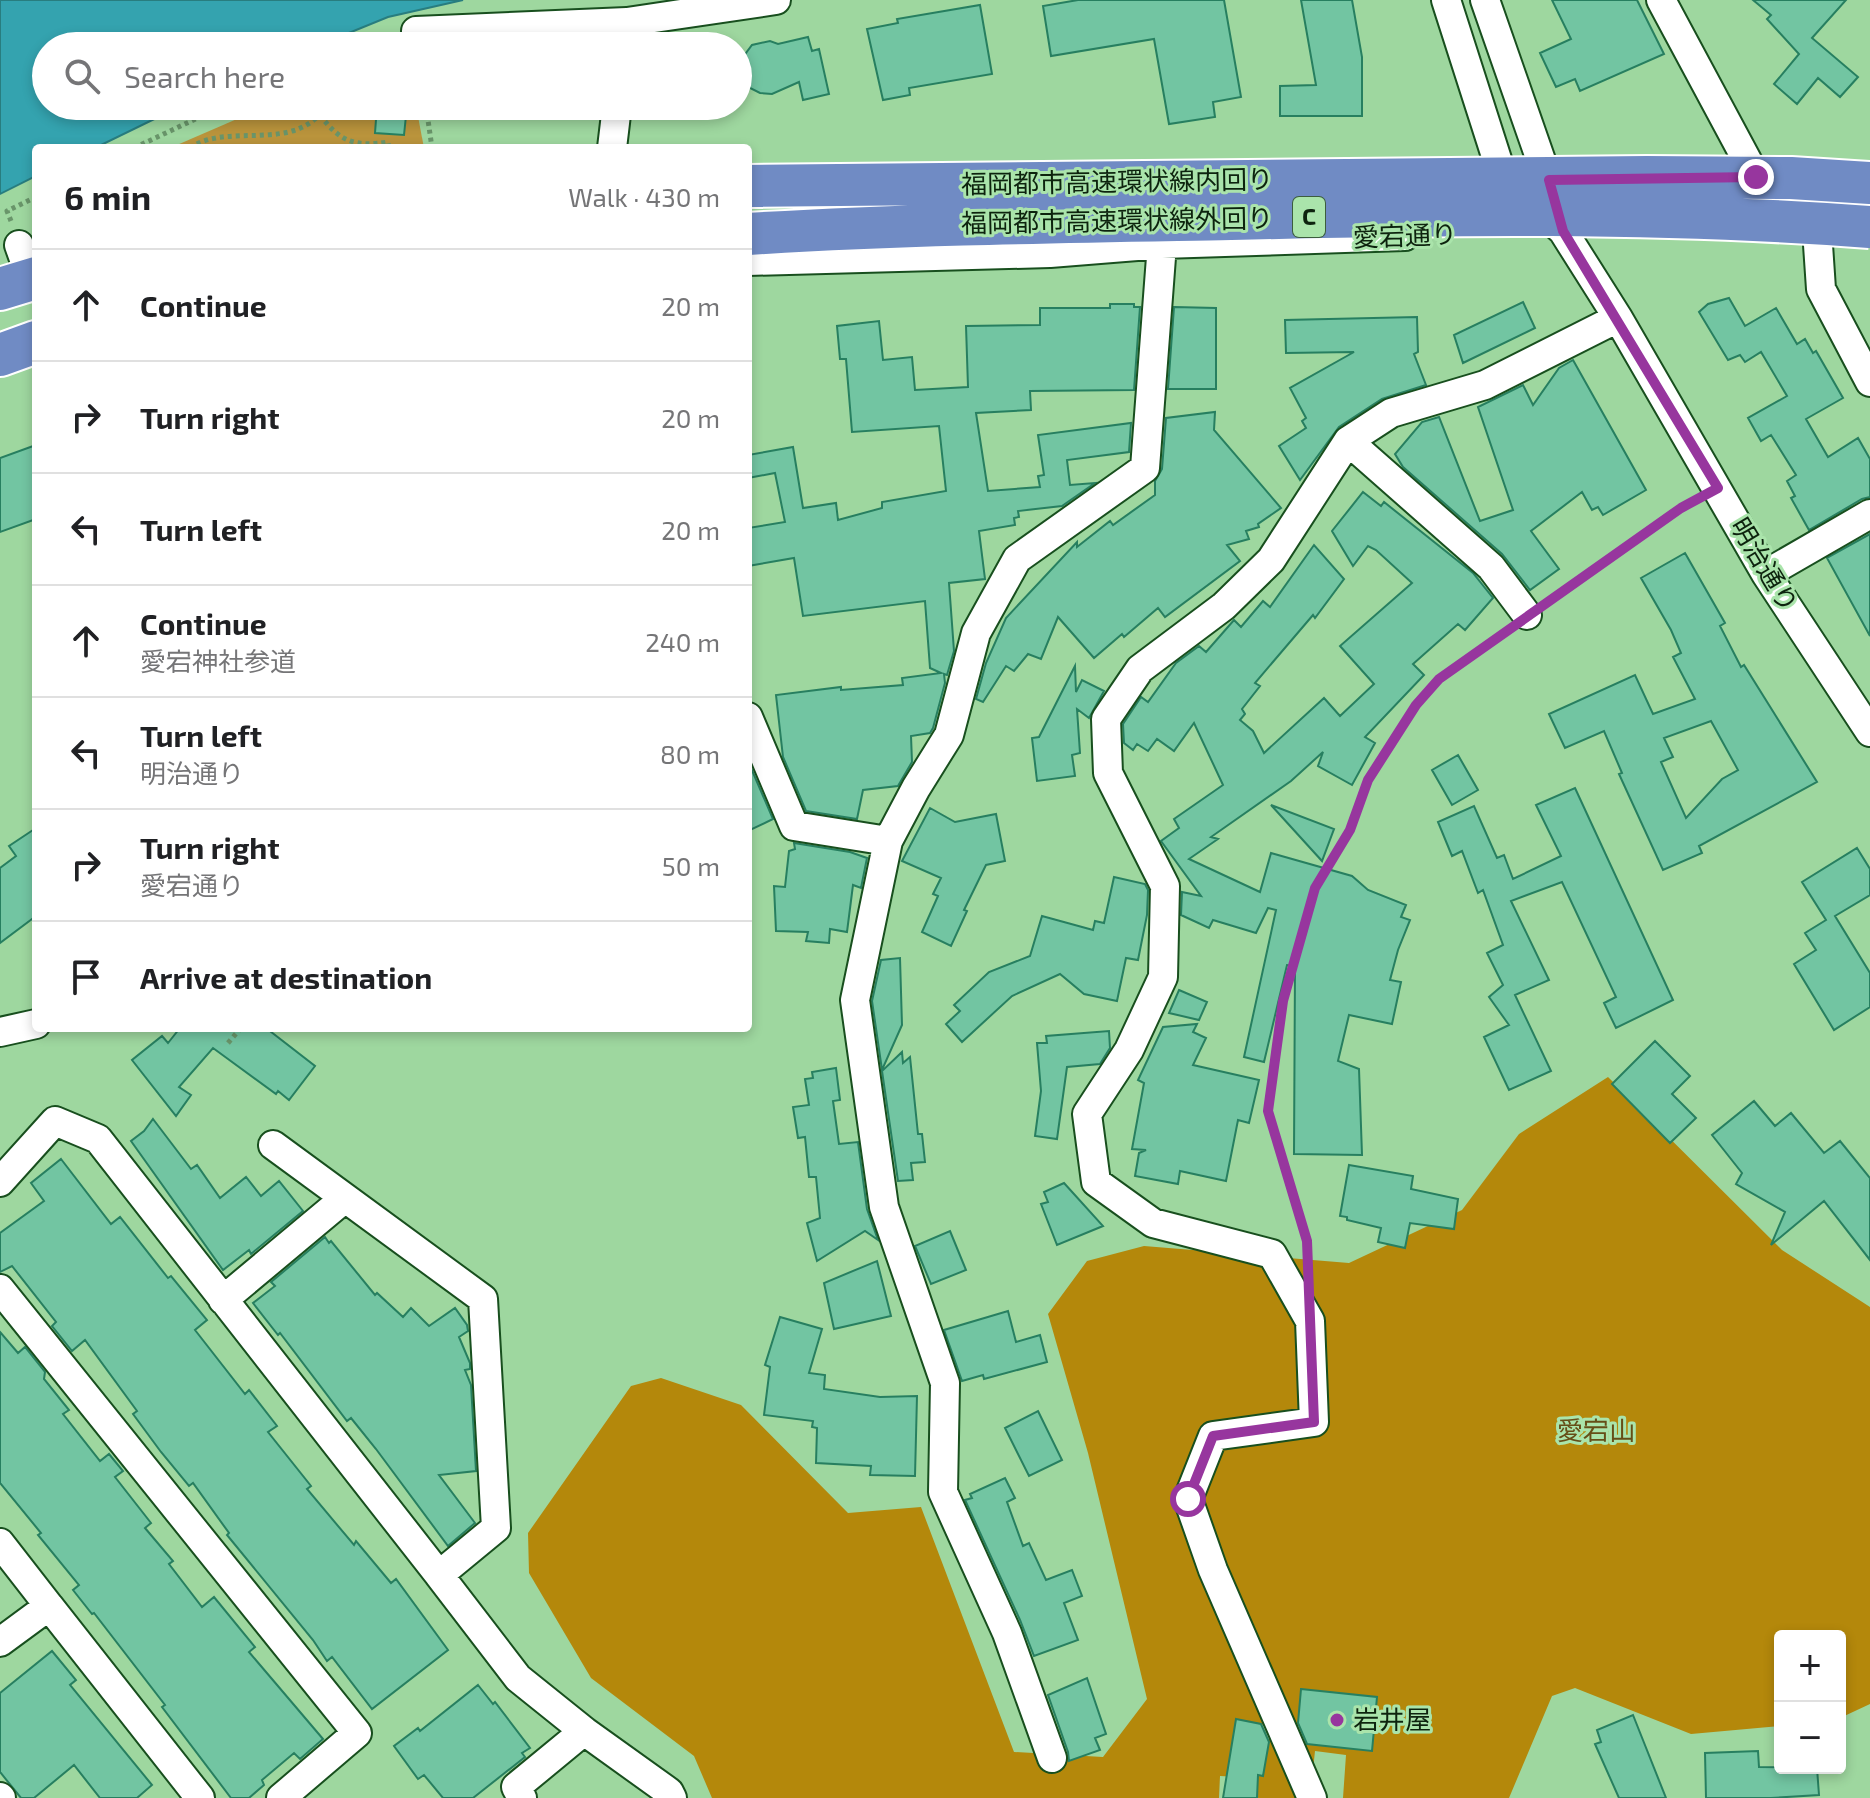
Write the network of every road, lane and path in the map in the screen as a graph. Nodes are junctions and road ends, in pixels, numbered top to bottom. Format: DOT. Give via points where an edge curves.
graph roads {
  1 [pos="776,0"];
  2 [pos="1446,0"];
  3 [pos="1485,0"];
  4 [pos="1661,0"];
  5 [pos="416,31"];
  6 [pos="486,32"];
  7 [pos="635,32"];
  8 [pos="193,120"];
  9 [pos="310,120"];
  10 [pos="324,120"];
  11 [pos="428,120"];
  12 [pos="615,120"];
  13 [pos="142,144"];
  14 [pos="195,144"];
  15 [pos="388,144"];
  16 [pos="431,144"];
  17 [pos="612,144"];
  18 [pos="752,175"];
  19 [pos="1502,175"];
  20 [pos="1756,177"];
  21 [pos="1549,180"];
  22 [pos="1870,181"];
  23 [pos="752,186"];
  24 [pos="32,199"];
  25 [pos="7,211"];
  26 [pos="1870,227"];
  27 [pos="1817,230"];
  28 [pos="1563,231"];
  29 [pos="752,234"];
  30 [pos="1870,234"];
  31 [pos="1162,244"];
  32 [pos="752,261"];
  33 [pos="1618,318"];
  34 [pos="32,343"];
  35 [pos="0,354"];
  36 [pos="1870,382"];
  37 [pos="1348,441"];
  38 [pos="1718,488"];
  39 [pos="1870,514"];
  40 [pos="1766,574"];
  41 [pos="1527,615"];
  42 [pos="752,726"];
  43 [pos="1870,732"];
  44 [pos="888,841"];
  45 [pos="32,1025"];
  46 [pos="0,1032"];
  47 [pos="238,1032"];
  48 [pos="228,1043"];
  49 [pos="273,1145"];
  50 [pos="0,1182"];
  51 [pos="345,1198"];
  52 [pos="1307,1257"];
  53 [pos="0,1289"];
  54 [pos="223,1300"];
  55 [pos="0,1543"];
  56 [pos="439,1575"];
  57 [pos="49,1606"];
  58 [pos="0,1642"];
  59 [pos="584,1731"];
  60 [pos="1052,1758"];
  61 [pos="294,1794"];
  62 [pos="200,1798"];
  63 [pos="522,1798"];
  64 [pos="672,1798"];
  65 [pos="1312,1798"];
  1 -- 7 [label="street"];
  2 -- 19 [label="street, 明治通り"];
  3 -- 21 [label="street, 明治通り"];
  4 -- 20 [label="street"];
  5 -- 6 [label="street"];
  8 -- 13 [label="path"];
  9 -- 14 [label="path" via="280,135"];
  10 -- 15 [label="path" via="351,143"];
  11 -- 16 [label="path"];
  12 -- 17 [label="street"];
  18 -- 19 [label="street" via="1045,168"];
  19 -- 21 [label="street"];
  19 -- 28 [label="street, 明治通り"];
  20 -- 21 [label="street"];
  20 -- 22 [label="street"];
  21 -- 28 [label="street, 明治通り"];
  22 -- 23 [label="highway, 福岡都市高速環状線内回り / C, bridge" via="1632,177"];
  24 -- 25 [label="path"];
  26 -- 29 [label="highway, 福岡都市高速環状線外回り / C, bridge" via="1658,216 1350,216"];
  27 -- 28 [label="street, 愛宕通り"];
  27 -- 30 [label="street, 愛宕通り"];
  27 -- 36 [label="street" via="1821,289"];
  28 -- 31 [label="street, 愛宕通り"];
  28 -- 33 [label="street, 明治通り"];
  31 -- 32 [label="street, 愛宕通り" via="1050,253"];
  31 -- 44 [label="street" via="1145,468 1017,559 976,633 949,735"];
  33 -- 37 [label="street" via="1485,385 1391,413"];
  33 -- 38 [label="street, 明治通り"];
  34 -- 35 [label="highway"];
  37 -- 41 [label="street" via="1491,567"];
  37 -- 65 [label="street" via="1271,560 1224,606 1140,669 1106,719 1108,773 1165,886 1163,977 1129,1050 1087,1114 1096,1182 1153,1223 1272,1254 1310,1321 1314,1422 1213,1436 1188,1499 1213,1570"];
  38 -- 40 [label="street, 明治通り"];
  38 -- 41 [label="path"];
  39 -- 40 [label="street"];
  40 -- 43 [label="street, 明治通り"];
  41 -- 52 [label="path" via="1439,679 1416,705 1368,780 1350,830 1315,888 1283,1001 1268,1111 1307,1241"];
  42 -- 44 [label="street" via="794,826"];
  44 -- 60 [label="street" via="855,1000 884,1207 945,1383 943,1492 1007,1633"];
  45 -- 46 [label="street"];
  47 -- 48 [label="path"];
  49 -- 51 [label="street"];
  50 -- 54 [label="street" via="55,1121 98,1139"];
  51 -- 54 [label="street"];
  51 -- 56 [label="street" via="483,1299 496,1528"];
  53 -- 61 [label="street" via="357,1733"];
  54 -- 56 [label="street"];
  55 -- 57 [label="street"];
  56 -- 59 [label="street" via="518,1678"];
  57 -- 58 [label="street"];
  57 -- 62 [label="street"];
  59 -- 63 [label="street" via="516,1787"];
  59 -- 64 [label="street"];
}
